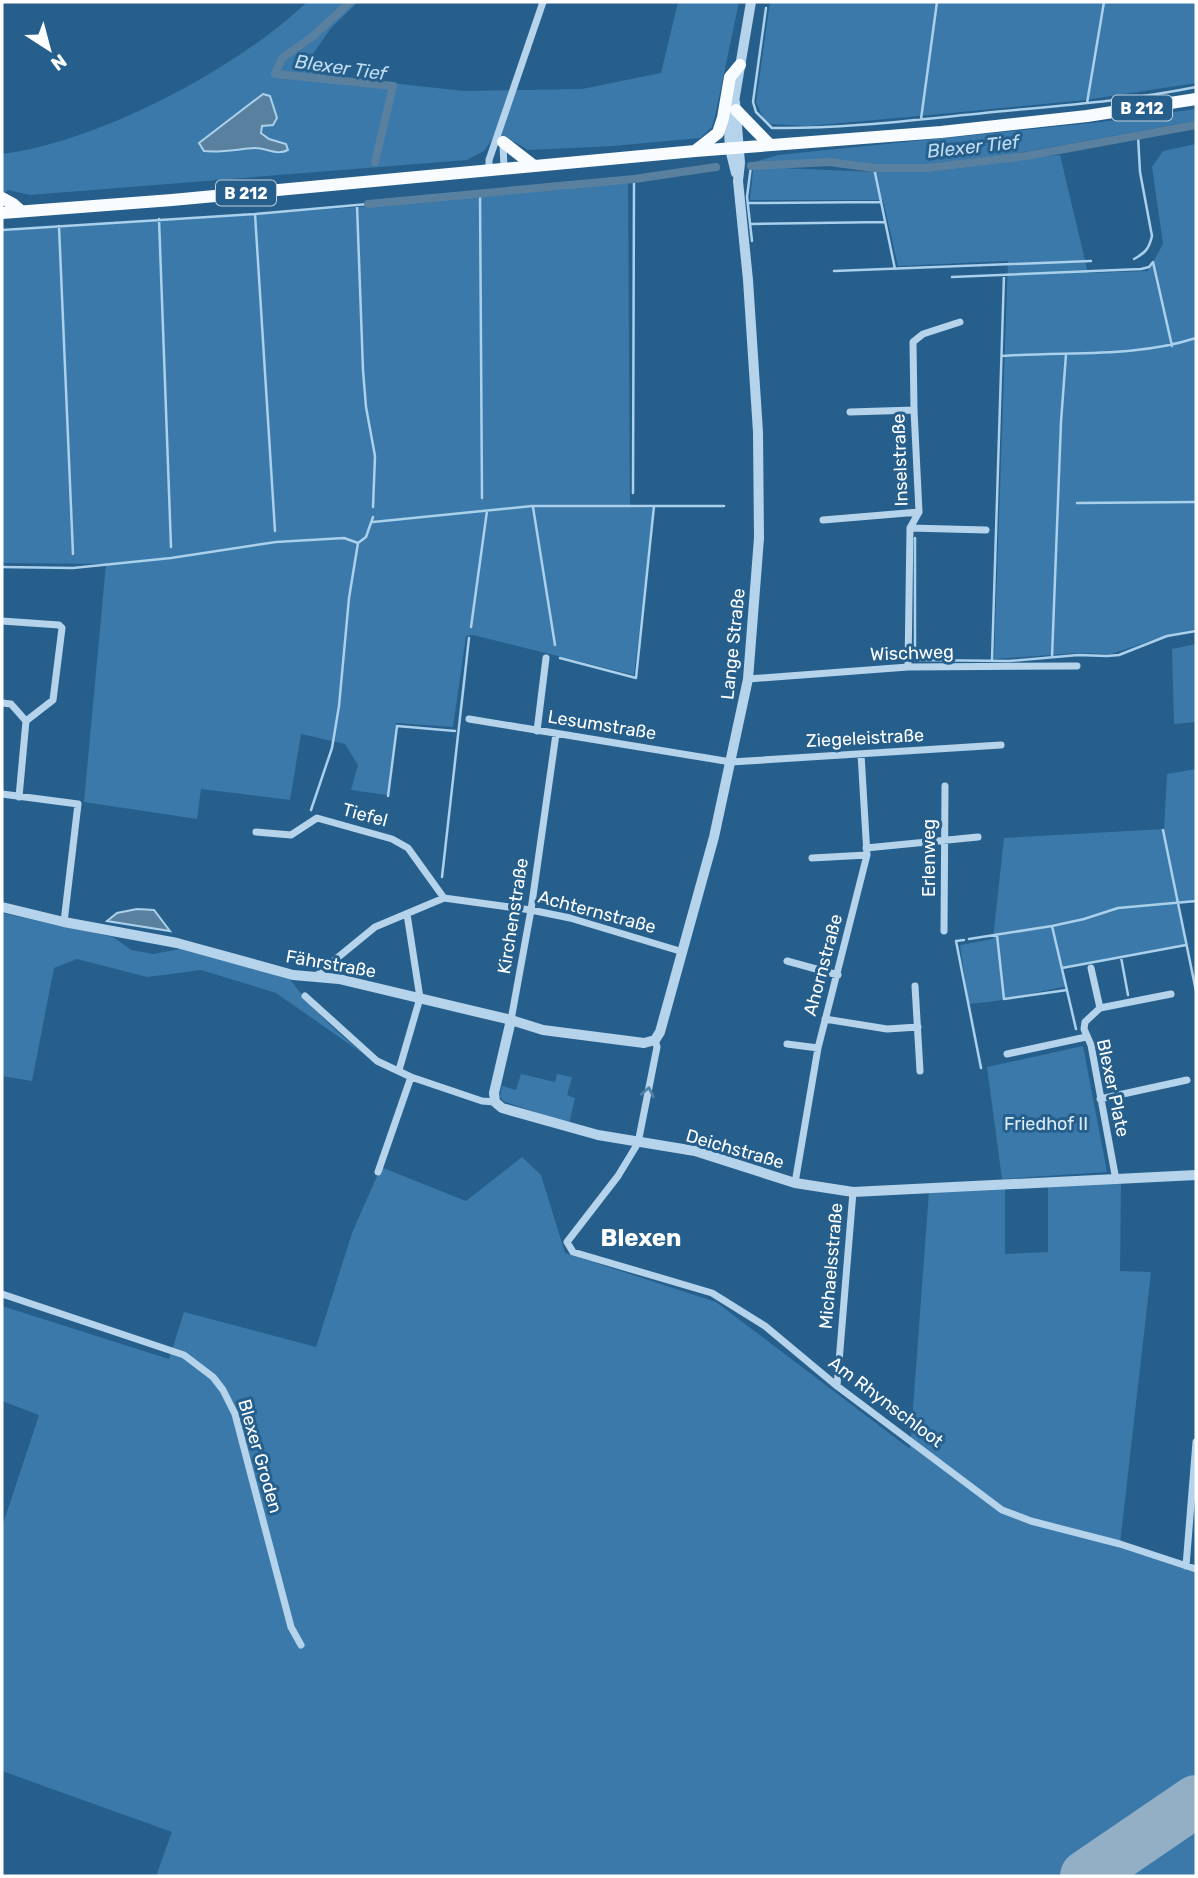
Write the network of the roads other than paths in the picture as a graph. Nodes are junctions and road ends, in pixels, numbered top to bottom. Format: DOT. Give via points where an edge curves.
graph roads {
  1 [pos="543,2"];
  2 [pos="751,2"];
  3 [pos="740,65"];
  4 [pos="1196,99"];
  5 [pos="736,106"];
  6 [pos="502,125"];
  7 [pos="503,142"];
  8 [pos="770,145"];
  9 [pos="734,148"];
  10 [pos="695,151"];
  11 [pos="534,166"];
  12 [pos="504,169"];
  13 [pos="489,170"];
  14 [pos="2,198"];
  15 [pos="21,211"];
  16 [pos="2,213"];
  17 [pos="960,322"];
  18 [pos="914,410"];
  19 [pos="850,412"];
  20 [pos="919,512"];
  21 [pos="823,520"];
  22 [pos="910,528"];
  23 [pos="986,530"];
  24 [pos="2,621"];
  25 [pos="546,658"];
  26 [pos="1077,666"];
  27 [pos="908,667"];
  28 [pos="748,680"];
  29 [pos="2,703"];
  30 [pos="469,719"];
  31 [pos="26,721"];
  32 [pos="537,731"];
  33 [pos="556,734"];
  34 [pos="1001,746"];
  35 [pos="861,754"];
  36 [pos="731,762"];
  37 [pos="945,786"];
  38 [pos="2,794"];
  39 [pos="19,797"];
  40 [pos="256,832"];
  41 [pos="978,837"];
  42 [pos="944,839"];
  43 [pos="867,852"];
  44 [pos="812,858"];
  45 [pos="444,898"];
  46 [pos="2,907"];
  47 [pos="531,910"];
  48 [pos="407,914"];
  49 [pos="64,922"];
  50 [pos="944,931"];
  51 [pos="682,952"];
  52 [pos="787,961"];
  53 [pos="1091,968"];
  54 [pos="838,975"];
  55 [pos="317,977"];
  56 [pos="915,986"];
  57 [pos="1171,994"];
  58 [pos="304,996"];
  59 [pos="420,998"];
  60 [pos="1100,1008"];
  61 [pos="825,1019"];
  62 [pos="511,1020"];
  63 [pos="918,1027"];
  64 [pos="1086,1037"];
  65 [pos="655,1041"];
  66 [pos="787,1044"];
  67 [pos="818,1048"];
  68 [pos="1007,1054"];
  69 [pos="399,1070"];
  70 [pos="920,1071"];
  71 [pos="411,1077"];
  72 [pos="1187,1080"];
  73 [pos="1100,1099"];
  74 [pos="495,1102"];
  75 [pos="638,1143"];
  76 [pos="378,1172"];
  77 [pos="1196,1175"];
  78 [pos="1116,1180"];
  79 [pos="795,1183"];
  80 [pos="853,1192"];
  81 [pos="2,1294"];
  82 [pos="837,1385"];
  83 [pos="1196,1442"];
  84 [pos="1186,1566"];
  85 [pos="1196,1569"];
  86 [pos="301,1646"];
  1 -- 6 [label="street"];
  2 -- 3 [label="street, Lange Straße"];
  3 -- 5 [label="street, Lange Straße"];
  3 -- 10 [label="main road" via="730,77 718,133"];
  4 -- 8 [label="main road, B 212" via="1025,123"];
  5 -- 8 [label="main road"];
  5 -- 9 [label="street, Lange Straße"];
  6 -- 7 [label="street"];
  6 -- 13 [label="street"];
  7 -- 11 [label="main road"];
  7 -- 12 [label="street"];
  8 -- 9 [label="main road, B 212"];
  9 -- 10 [label="main road, B 212"];
  9 -- 28 [label="street, Lange Straße" via="758,432 759,538"];
  10 -- 11 [label="main road, B 212"];
  11 -- 12 [label="main road, B 212"];
  12 -- 13 [label="main road, B 212"];
  13 -- 15 [label="main road, B 212"];
  14 -- 15 [label="main road"];
  15 -- 16 [label="main road, B 212"];
  17 -- 18 [label="street, Inselstraße" via="913,342"];
  18 -- 19 [label="street"];
  18 -- 20 [label="street, Inselstraße"];
  20 -- 21 [label="street"];
  20 -- 22 [label="street, Inselstraße"];
  22 -- 23 [label="street"];
  22 -- 27 [label="street, Inselstraße"];
  24 -- 31 [label="street" via="61,628 53,700"];
  25 -- 32 [label="street"];
  26 -- 27 [label="street, Wischweg"];
  27 -- 28 [label="street, Wischweg"];
  28 -- 36 [label="street, Lange Straße"];
  29 -- 31 [label="street" via="11,704"];
  30 -- 32 [label="street, Lesumstraße"];
  31 -- 39 [label="street"];
  32 -- 33 [label="street, Lesumstraße"];
  33 -- 36 [label="street, Lesumstraße"];
  33 -- 47 [label="street, Kirchenstraße"];
  34 -- 35 [label="street, Ziegeleistraße"];
  35 -- 36 [label="street, Ziegeleistraße"];
  35 -- 43 [label="street, Ahornstraße"];
  36 -- 51 [label="street, Lange Straße"];
  37 -- 42 [label="street, Erlenweg"];
  38 -- 39 [label="street"];
  39 -- 49 [label="street" via="78,804"];
  40 -- 45 [label="street, Tiefel" via="291,835 317,818 392,839 408,848"];
  41 -- 42 [label="street"];
  42 -- 43 [label="street"];
  42 -- 50 [label="street, Erlenweg"];
  43 -- 44 [label="street"];
  43 -- 54 [label="street, Ahornstraße"];
  45 -- 47 [label="street, Achternstraße"];
  45 -- 48 [label="street"];
  46 -- 49 [label="street, Fährstraße"];
  47 -- 51 [label="street, Achternstraße"];
  47 -- 62 [label="street, Kirchenstraße"];
  48 -- 55 [label="street" via="375,927"];
  48 -- 59 [label="street"];
  49 -- 55 [label="street, Fährstraße"];
  51 -- 65 [label="street, Lange Straße"];
  52 -- 54 [label="street"];
  53 -- 60 [label="street"];
  54 -- 61 [label="street, Ahornstraße"];
  55 -- 59 [label="street, Fährstraße"];
  56 -- 63 [label="street"];
  57 -- 60 [label="street"];
  58 -- 69 [label="street, Deichstraße" via="377,1061"];
  59 -- 62 [label="street, Fährstraße"];
  59 -- 69 [label="street"];
  60 -- 64 [label="street, Blexer Plate" via="1085,1022"];
  61 -- 63 [label="street" via="887,1029"];
  61 -- 67 [label="street, Ahornstraße"];
  62 -- 65 [label="street, Fährstraße" via="560,1033"];
  62 -- 74 [label="street, Kirchenstraße"];
  63 -- 70 [label="street"];
  64 -- 68 [label="street"];
  64 -- 73 [label="street, Blexer Plate"];
  75 -- 65 [label="street, Lange Straße, one-way"];
  66 -- 67 [label="street"];
  67 -- 79 [label="street, Ahornstraße"];
  69 -- 71 [label="street, Deichstraße"];
  71 -- 74 [label="street, Deichstraße"];
  71 -- 76 [label="street"];
  72 -- 73 [label="street"];
  73 -- 78 [label="street, Blexer Plate"];
  74 -- 75 [label="street, Deichstraße" via="531,1118"];
  75 -- 79 [label="street, Deichstraße" via="695,1151"];
  75 -- 82 [label="street, Am Rhynschloot" via="567,1242 573,1252 712,1293 765,1326"];
  77 -- 78 [label="street, Deichstraße"];
  78 -- 80 [label="street, Deichstraße"];
  79 -- 80 [label="street, Deichstraße"];
  80 -- 82 [label="street, Michaelsstraße"];
  81 -- 86 [label="street, Blexer Groden" via="184,1355 213,1377 235,1414 291,1627"];
  82 -- 84 [label="street, Am Rhynschloot" via="1002,1510"];
  83 -- 84 [label="street"];
  84 -- 85 [label="street, Am Rhynschloot"];
}
